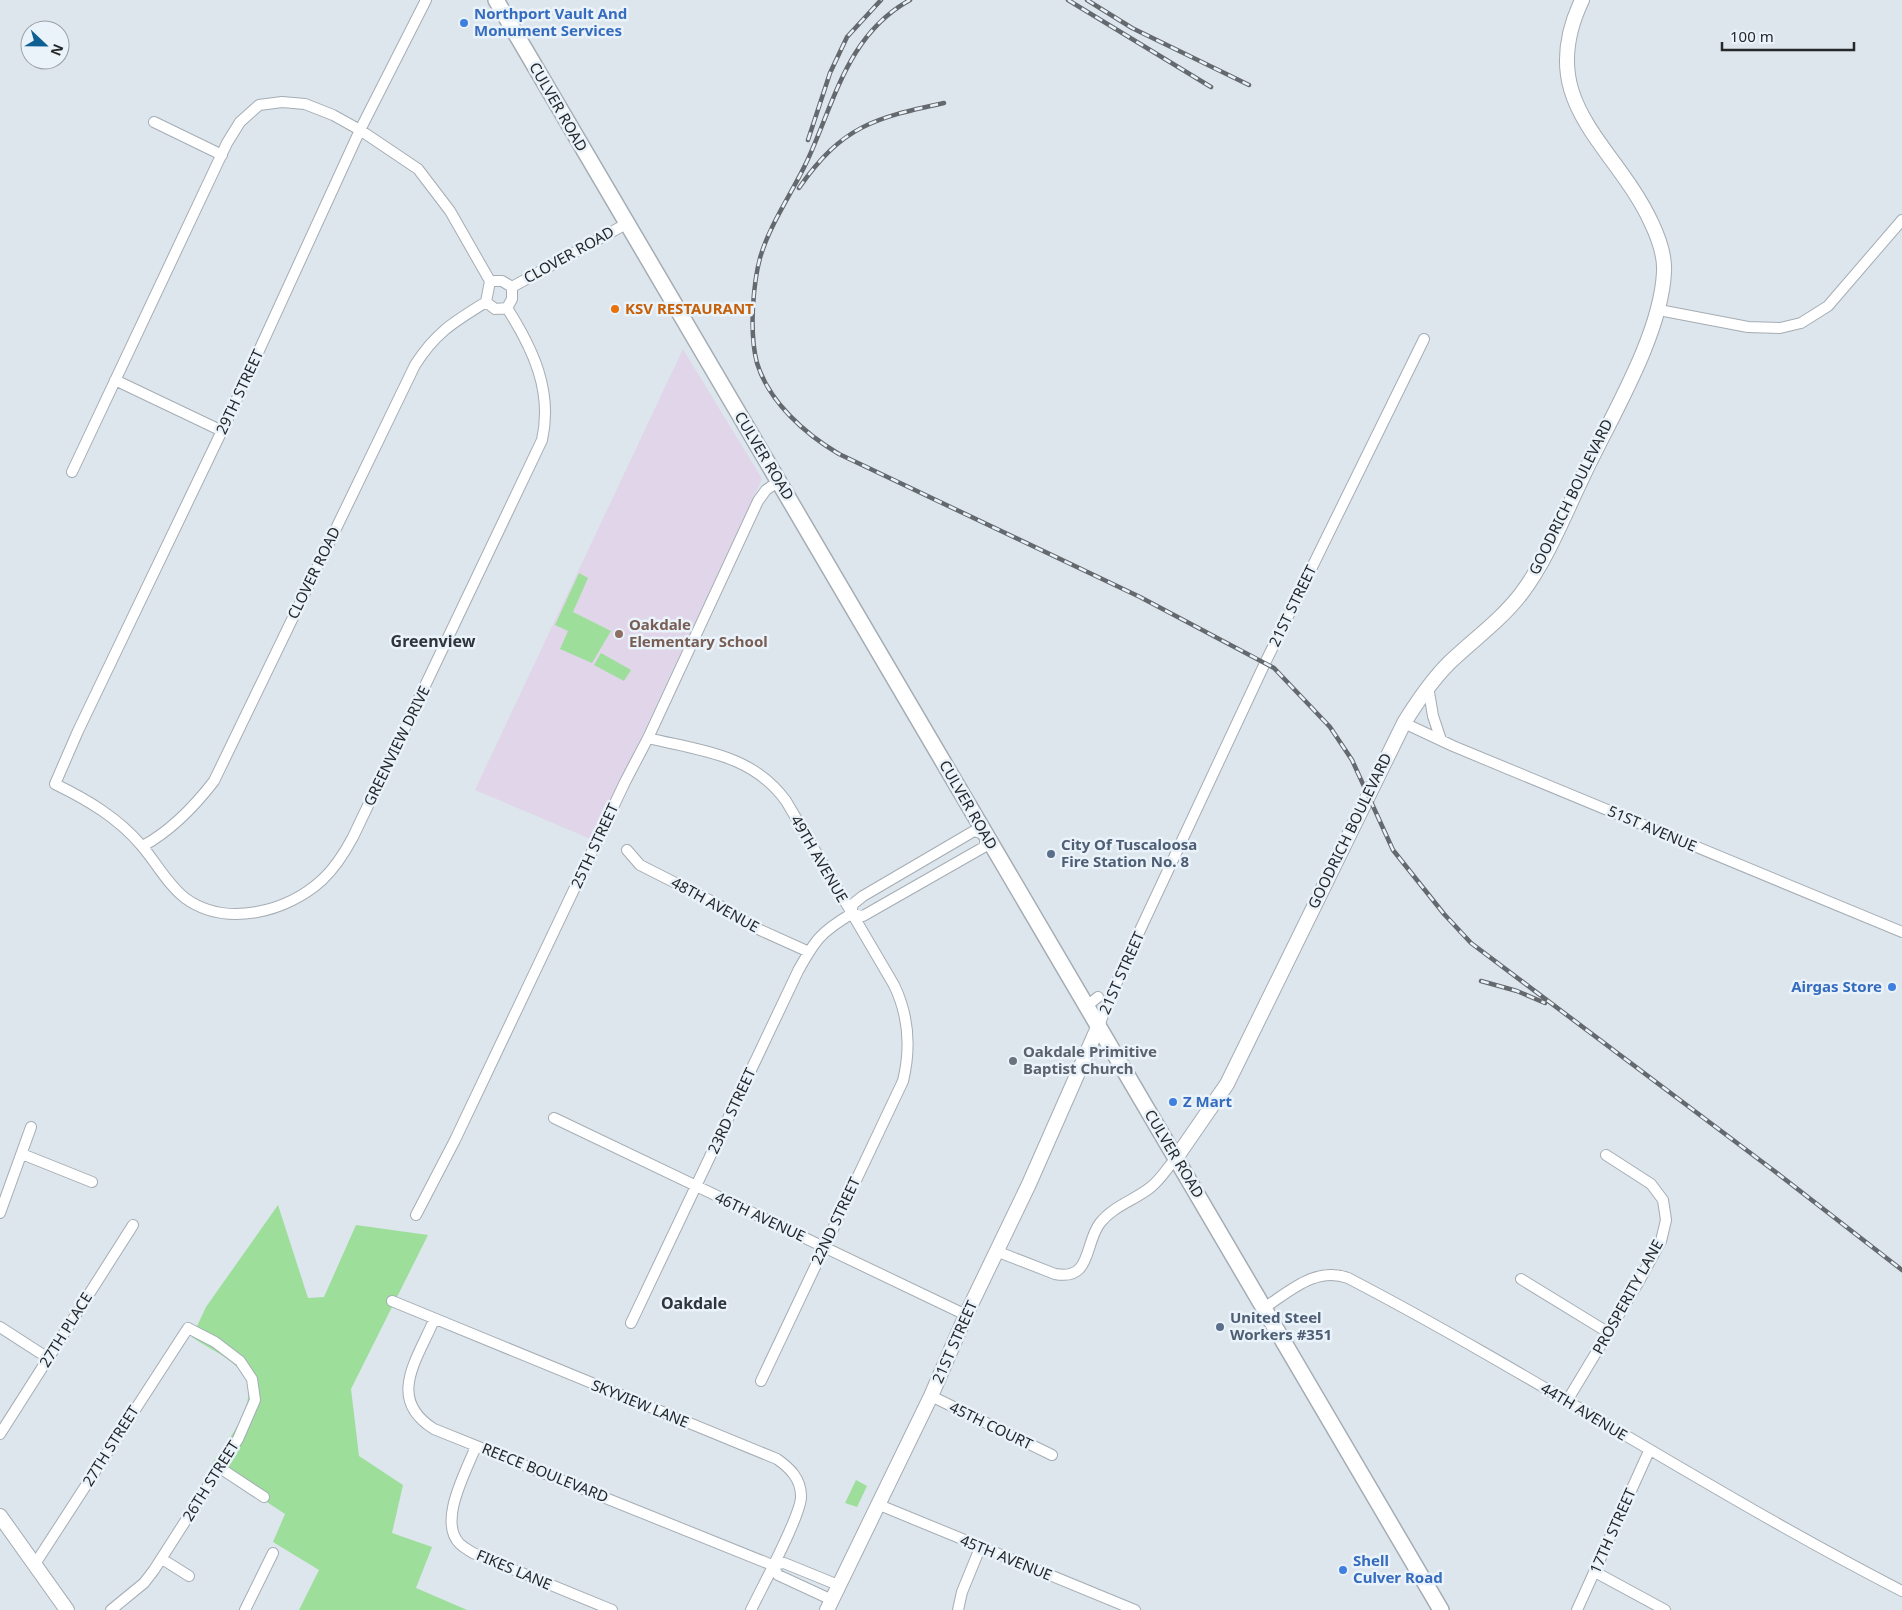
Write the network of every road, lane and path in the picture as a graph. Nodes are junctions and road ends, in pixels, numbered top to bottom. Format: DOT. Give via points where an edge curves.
graph roads {
  1 [pos="426,0"];
  2 [pos="496,0"];
  3 [pos="1582,0"];
  4 [pos="154,122"];
  5 [pos="360,130"];
  6 [pos="222,155"];
  7 [pos="1902,220"];
  8 [pos="626,224"];
  9 [pos="490,281"];
  10 [pos="512,287"];
  11 [pos="486,302"];
  12 [pos="507,308"];
  13 [pos="1659,310"];
  14 [pos="1424,339"];
  15 [pos="115,380"];
  16 [pos="222,431"];
  17 [pos="72,472"];
  18 [pos="779,481"];
  19 [pos="1428,686"];
  20 [pos="1404,723"];
  21 [pos="648,738"];
  22 [pos="1441,740"];
  23 [pos="55,784"];
  24 [pos="986,835"];
  25 [pos="143,846"];
  26 [pos="627,850"];
  27 [pos="851,914"];
  28 [pos="1902,932"];
  29 [pos="809,952"];
  30 [pos="1099,1025"];
  31 [pos="907,1060"];
  32 [pos="554,1118"];
  33 [pos="32,1128"];
  34 [pos="22,1154"];
  35 [pos="1606,1155"];
  36 [pos="1176,1158"];
  37 [pos="92,1182"];
  38 [pos="696,1188"];
  39 [pos="0,1212"];
  40 [pos="416,1215"];
  41 [pos="133,1225"];
  42 [pos="823,1247"];
  43 [pos="996,1251"];
  44 [pos="1521,1279"];
  45 [pos="392,1301"];
  46 [pos="1264,1308"];
  47 [pos="966,1315"];
  48 [pos="434,1320"];
  49 [pos="631,1323"];
  50 [pos="0,1327"];
  51 [pos="188,1328"];
  52 [pos="1609,1333"];
  53 [pos="48,1358"];
  54 [pos="761,1381"];
  55 [pos="931,1396"];
  56 [pos="1567,1401"];
  57 [pos="0,1434"];
  58 [pos="476,1446"];
  59 [pos="1649,1451"];
  60 [pos="1052,1455"];
  61 [pos="220,1468"];
  62 [pos="264,1497"];
  63 [pos="877,1504"];
  64 [pos="0,1516"];
  65 [pos="980,1548"];
  66 [pos="273,1553"];
  67 [pos="162,1559"];
  68 [pos="35,1564"];
  69 [pos="772,1565"];
  70 [pos="1595,1572"];
  71 [pos="189,1576"];
  72 [pos="838,1585"];
  73 [pos="1902,1591"];
  74 [pos="829,1605"];
  75 [pos="67,1610"];
  76 [pos="111,1610"];
  77 [pos="245,1610"];
  78 [pos="612,1610"];
  79 [pos="751,1610"];
  80 [pos="958,1610"];
  81 [pos="1136,1610"];
  82 [pos="1441,1610"];
  83 [pos="1576,1610"];
  84 [pos="1665,1610"];
  1 -- 5 [label="street, 29TH STREET"];
  2 -- 8 [label="main road, CULVER ROAD"];
  3 -- 13 [label="street, GOODRICH BOULEVARD" via="1571,29 1568,50 1573,97 1585,123 1635,194 1656,232 1664,264"];
  4 -- 6 [label="street"];
  5 -- 6 [label="street" via="305,104 259,105 240,122"];
  5 -- 9 [label="street" via="410,162 425,177 450,211"];
  5 -- 16 [label="street, 29TH STREET"];
  6 -- 15 [label="street"];
  7 -- 13 [label="street" via="1828,306 1801,323 1780,328 1748,327"];
  8 -- 10 [label="street, CLOVER ROAD"];
  8 -- 18 [label="main road, CULVER ROAD"];
  9 -- 10 [label="street" via="502,281"];
  9 -- 11 [label="street"];
  10 -- 12 [label="street" via="512,299"];
  11 -- 12 [label="street" via="495,309"];
  11 -- 25 [label="street, CLOVER ROAD" via="446,326 415,365 214,780 180,821"];
  12 -- 25 [label="street, GREENVIEW DRIVE" via="535,358 541,378 546,410 542,440 343,856 322,880 296,899 266,910 234,915 203,908 184,897"];
  13 -- 19 [label="street, GOODRICH BOULEVARD" via="1640,359 1533,576 1499,620 1449,662"];
  14 -- 30 [label="street, 21ST STREET" via="1262,671 1127,958"];
  15 -- 16 [label="street"];
  15 -- 17 [label="street"];
  16 -- 23 [label="street, 29TH STREET"];
  18 -- 21 [label="street, 25TH STREET" via="758,501"];
  18 -- 24 [label="main road, CULVER ROAD"];
  19 -- 20 [label="street, GOODRICH BOULEVARD"];
  19 -- 22 [label="street"];
  20 -- 22 [label="street, 51ST AVENUE"];
  20 -- 36 [label="street, GOODRICH BOULEVARD" via="1227,1084"];
  21 -- 27 [label="street, 49TH AVENUE" via="735,761 764,776 786,801"];
  21 -- 40 [label="street, 25TH STREET"];
  22 -- 28 [label="street, 51ST AVENUE"];
  23 -- 25 [label="street, GREENVIEW DRIVE" via="86,799"];
  24 -- 27 [label="street, 23RD STREET" via="984,846 880,907 863,916"];
  24 -- 27 [label="street, 23RD STREET" via="974,831 863,896 853,904"];
  24 -- 30 [label="main road, CULVER ROAD" via="1047,941 1092,1001"];
  26 -- 29 [label="street, 48TH AVENUE" via="640,866 715,903 758,929"];
  27 -- 29 [label="street, 23RD STREET" via="821,934"];
  27 -- 31 [label="street, 49TH AVENUE" via="900,1000 908,1038"];
  29 -- 38 [label="street, 23RD STREET"];
  30 -- 36 [label="main road, CULVER ROAD"];
  30 -- 43 [label="street, 21ST STREET"];
  31 -- 42 [label="street, 22ND STREET" via="903,1081 890,1110"];
  32 -- 38 [label="street, 46TH AVENUE"];
  33 -- 34 [label="street"];
  34 -- 37 [label="street"];
  34 -- 39 [label="street"];
  35 -- 52 [label="street, PROSPERITY LANE" via="1651,1184 1663,1200 1666,1220 1661,1241"];
  36 -- 43 [label="street" via="1152,1186 1106,1216 1098,1225 1084,1263 1077,1272 1064,1276 1054,1274"];
  36 -- 46 [label="main road, CULVER ROAD"];
  38 -- 42 [label="street, 46TH AVENUE"];
  38 -- 49 [label="street, 23RD STREET"];
  41 -- 53 [label="street, 27TH PLACE"];
  42 -- 47 [label="street, 46TH AVENUE"];
  42 -- 54 [label="street, 22ND STREET"];
  43 -- 47 [label="street, 21ST STREET"];
  44 -- 52 [label="street"];
  45 -- 48 [label="street, SKYVIEW LANE"];
  46 -- 56 [label="street, 44TH AVENUE" via="1316,1276 1338,1274"];
  46 -- 82 [label="main road, CULVER ROAD"];
  47 -- 55 [label="street, 21ST STREET"];
  48 -- 58 [label="street, REECE BOULEVARD" via="407,1384 407,1398 420,1420"];
  48 -- 69 [label="street, SKYVIEW LANE" via="786,1466 799,1485 800,1506"];
  50 -- 53 [label="street"];
  51 -- 61 [label="street, 26TH STREET" via="215,1342 240,1361 252,1379 255,1400 248,1420"];
  51 -- 68 [label="street, 27TH STREET"];
  52 -- 56 [label="street, PROSPERITY LANE"];
  53 -- 57 [label="street, 27TH PLACE"];
  55 -- 60 [label="street, 45TH COURT"];
  55 -- 63 [label="street, 21ST STREET"];
  56 -- 59 [label="street, 44TH AVENUE"];
  58 -- 69 [label="street, REECE BOULEVARD"];
  58 -- 78 [label="street, FIKES LANE" via="451,1515 452,1531 459,1544 473,1553"];
  59 -- 70 [label="street, 17TH STREET"];
  59 -- 73 [label="street, 44TH AVENUE" via="1839,1559"];
  61 -- 62 [label="street"];
  61 -- 67 [label="street, 26TH STREET"];
  63 -- 65 [label="street, 45TH AVENUE"];
  63 -- 72 [label="street, 21ST STREET"];
  64 -- 68 [label="street"];
  65 -- 80 [label="street"];
  65 -- 81 [label="street, 45TH AVENUE"];
  66 -- 77 [label="street"];
  67 -- 71 [label="street"];
  67 -- 76 [label="street, 26TH STREET" via="144,1582"];
  68 -- 75 [label="street"];
  69 -- 72 [label="street, REECE BOULEVARD" via="784,1563"];
  69 -- 74 [label="street, REECE BOULEVARD" via="778,1576"];
  69 -- 79 [label="street"];
  70 -- 83 [label="street, 17TH STREET"];
  70 -- 84 [label="street"];
  72 -- 74 [label="street, 21ST STREET"];
}
